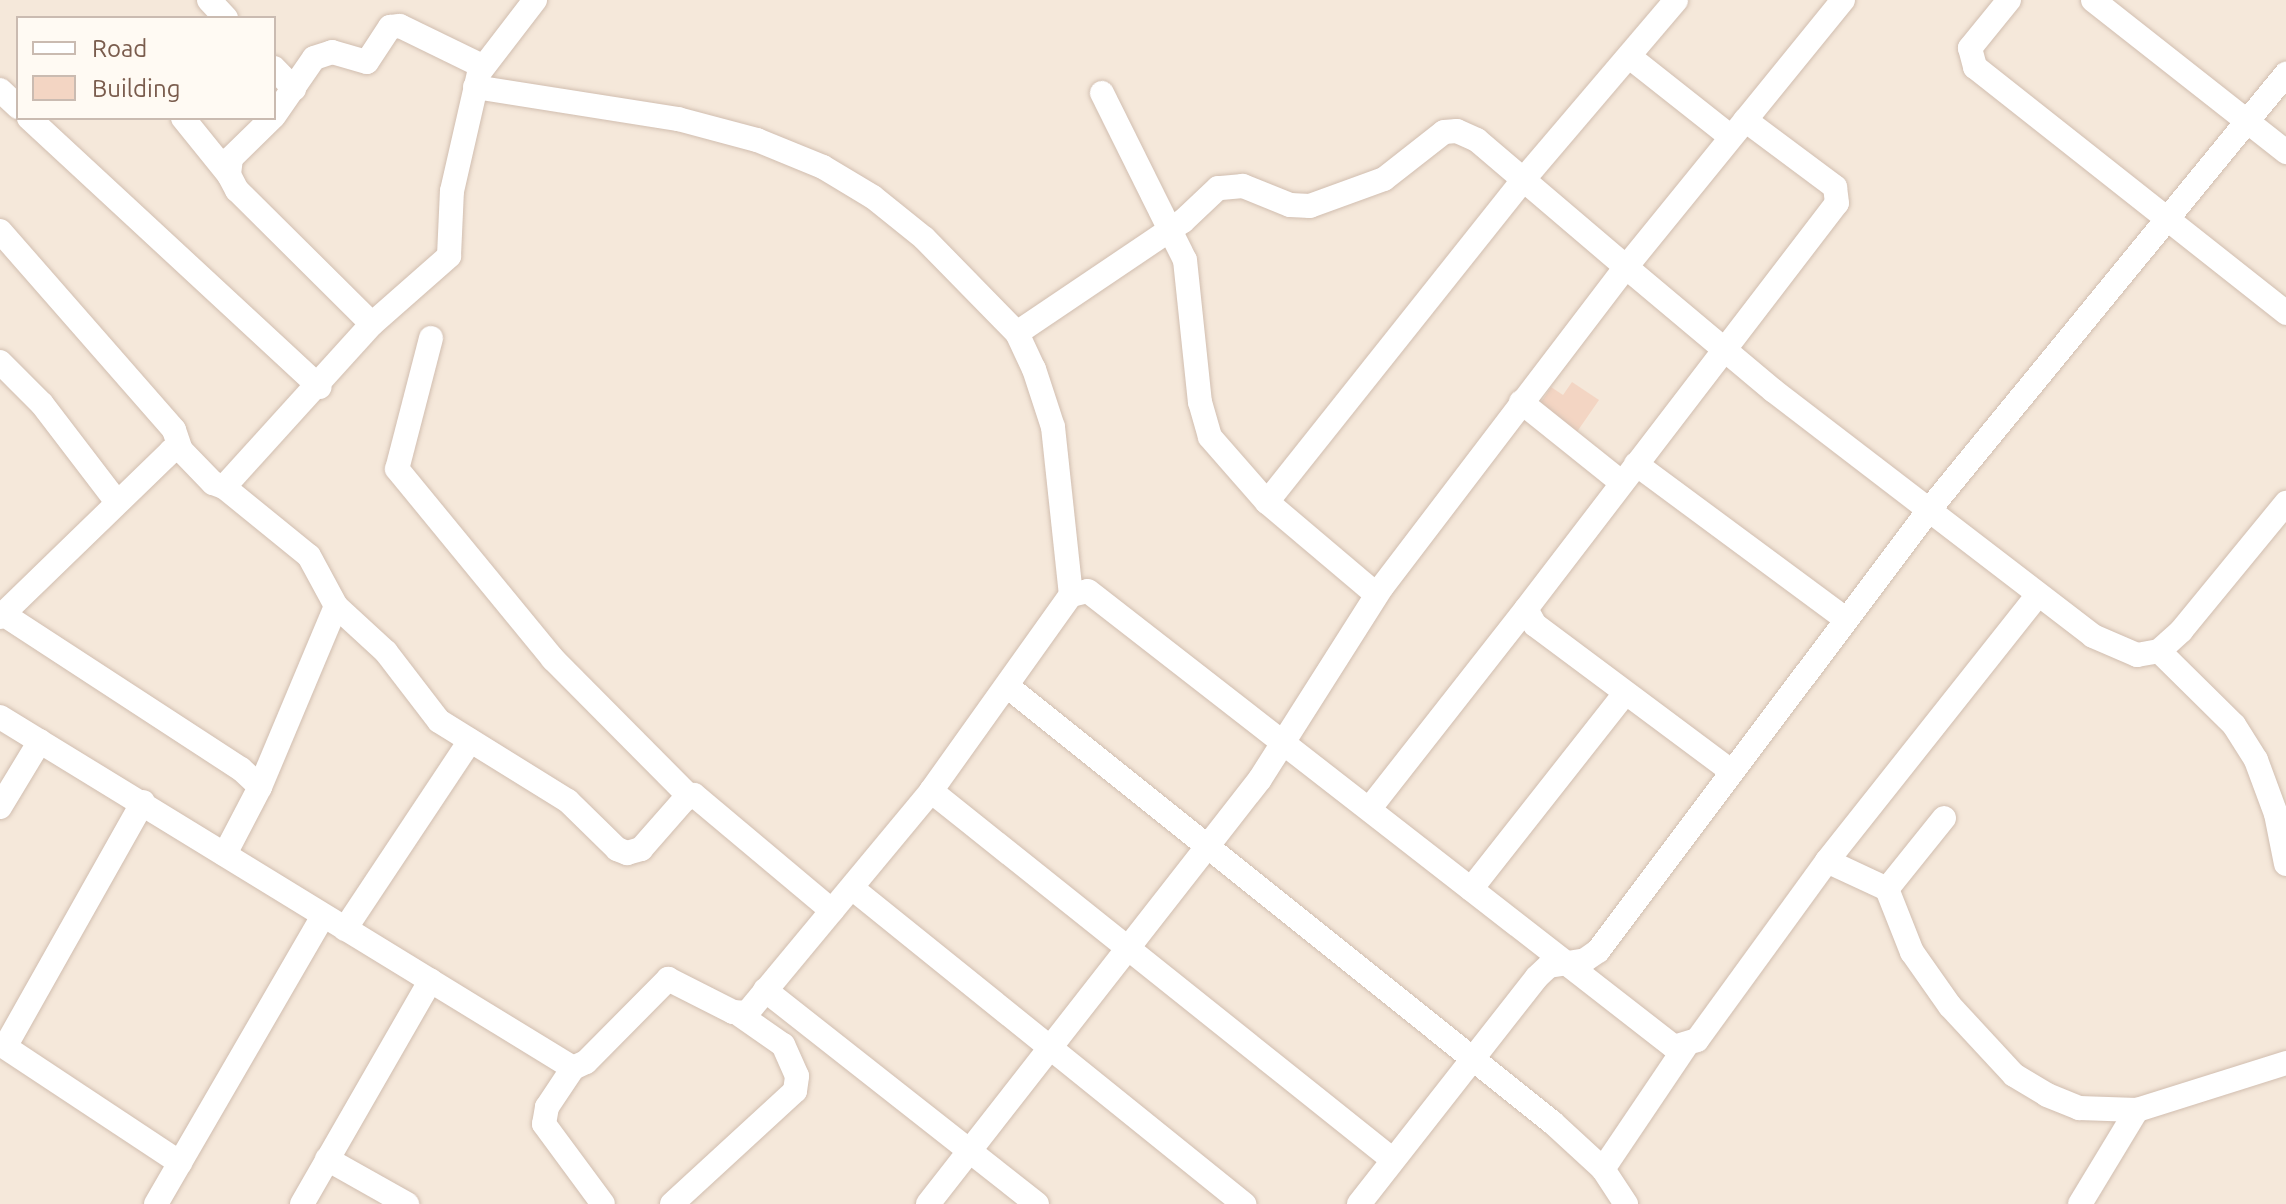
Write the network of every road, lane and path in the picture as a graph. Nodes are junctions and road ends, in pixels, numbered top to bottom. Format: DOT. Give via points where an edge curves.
graph roads {
  1 [pos="209,0"];
  2 [pos="535,0"];
  3 [pos="1676,0"];
  4 [pos="1843,0"];
  5 [pos="2009,0"];
  6 [pos="2093,0"];
  7 [pos="224,16"];
  8 [pos="1631,58"];
  9 [pos="276,70"];
  10 [pos="2286,74"];
  11 [pos="479,77"];
  12 [pos="294,89"];
  13 [pos="0,90"];
  14 [pos="1102,93"];
  15 [pos="16,105"];
  16 [pos="276,113"];
  17 [pos="31,120"];
  18 [pos="185,120"];
  19 [pos="270,120"];
  20 [pos="2248,124"];
  21 [pos="1738,128"];
  22 [pos="2286,152"];
  23 [pos="229,175"];
  24 [pos="1523,180"];
  25 [pos="2166,222"];
  26 [pos="1169,228"];
  27 [pos="0,231"];
  28 [pos="1626,267"];
  29 [pos="2286,313"];
  30 [pos="372,324"];
  31 [pos="1017,333"];
  32 [pos="431,338"];
  33 [pos="1722,348"];
  34 [pos="0,362"];
  35 [pos="320,387"];
  36 [pos="1521,402"];
  37 [pos="181,450"];
  38 [pos="1629,474"];
  39 [pos="224,487"];
  40 [pos="117,502"];
  41 [pos="1267,502"];
  42 [pos="2286,503"];
  43 [pos="1929,510"];
  44 [pos="1376,594"];
  45 [pos="1071,595"];
  46 [pos="2038,595"];
  47 [pos="336,606"];
  48 [pos="1526,609"];
  49 [pos="2,615"];
  50 [pos="1844,618"];
  51 [pos="2159,651"];
  52 [pos="1007,686"];
  53 [pos="1625,693"];
  54 [pos="0,717"];
  55 [pos="1284,739"];
  56 [pos="40,741"];
  57 [pos="470,741"];
  58 [pos="1731,771"];
  59 [pos="260,787"];
  60 [pos="931,791"];
  61 [pos="689,796"];
  62 [pos="143,802"];
  63 [pos="0,807"];
  64 [pos="1370,808"];
  65 [pos="1944,818"];
  66 [pos="1206,849"];
  67 [pos="225,854"];
  68 [pos="1827,861"];
  69 [pos="2286,864"];
  70 [pos="852,888"];
  71 [pos="1471,889"];
  72 [pos="1887,889"];
  73 [pos="832,911"];
  74 [pos="323,916"];
  75 [pos="345,929"];
  76 [pos="1130,946"];
  77 [pos="1564,964"];
  78 [pos="431,980"];
  79 [pos="765,990"];
  80 [pos="740,1015"];
  81 [pos="1051,1046"];
  82 [pos="1686,1046"];
  83 [pos="2,1051"];
  84 [pos="1474,1060"];
  85 [pos="2286,1063"];
  86 [pos="573,1068"];
  87 [pos="2137,1110"];
  88 [pos="968,1151"];
  89 [pos="327,1159"];
  90 [pos="1393,1160"];
  91 [pos="180,1163"];
  92 [pos="1603,1169"];
  93 [pos="156,1204"];
  94 [pos="302,1204"];
  95 [pos="407,1204"];
  96 [pos="603,1204"];
  97 [pos="672,1204"];
  98 [pos="928,1204"];
  99 [pos="1037,1204"];
  100 [pos="1244,1204"];
  101 [pos="1359,1204"];
  102 [pos="1626,1204"];
  103 [pos="2080,1204"];
  1 -- 7 [label="street"];
  2 -- 11 [label="street"];
  3 -- 8 [label="street"];
  4 -- 21 [label="street"];
  5 -- 25 [label="street" via="1970,48 1975,67"];
  6 -- 20 [label="street"];
  8 -- 21 [label="street"];
  8 -- 24 [label="street"];
  9 -- 12 [label="street"];
  10 -- 20 [label="street"];
  11 -- 12 [label="street" via="400,26 390,27 367,62 332,52 314,58"];
  11 -- 30 [label="street" via="452,191 449,256"];
  11 -- 31 [label="street" via="692,122 757,140 823,167 873,197 924,238"];
  12 -- 16 [label="street"];
  13 -- 15 [label="street"];
  14 -- 26 [label="street"];
  17 -- 35 [label="street"];
  18 -- 23 [label="street"];
  19 -- 23 [label="street" via="231,158"];
  20 -- 22 [label="street"];
  20 -- 25 [label="street"];
  21 -- 28 [label="street"];
  21 -- 33 [label="street" via="1840,193"];
  23 -- 30 [label="street" via="237,190"];
  24 -- 26 [label="street" via="1467,134 1444,132 1370,187 1301,207 1228,185"];
  24 -- 28 [label="street"];
  24 -- 41 [label="street"];
  25 -- 29 [label="street"];
  25 -- 43 [label="street"];
  26 -- 31 [label="street"];
  26 -- 41 [label="street" via="1185,260 1200,402 1210,437"];
  27 -- 37 [label="street" via="174,430"];
  28 -- 33 [label="street"];
  28 -- 36 [label="street"];
  30 -- 35 [label="street"];
  31 -- 45 [label="street" via="1053,427"];
  32 -- 61 [label="street" via="397,469 553,659"];
  33 -- 38 [label="street"];
  33 -- 43 [label="street"];
  34 -- 40 [label="street" via="42,404"];
  35 -- 39 [label="street"];
  36 -- 38 [label="street"];
  36 -- 44 [label="street"];
  37 -- 39 [label="street" via="213,483"];
  37 -- 40 [label="street" via="171,451"];
  38 -- 48 [label="street"];
  38 -- 50 [label="street"];
  39 -- 47 [label="street" via="309,556"];
  40 -- 49 [label="street"];
  41 -- 44 [label="street"];
  42 -- 51 [label="street"];
  43 -- 46 [label="street"];
  43 -- 50 [label="street"];
  44 -- 55 [label="street"];
  45 -- 52 [label="street"];
  45 -- 55 [label="street" via="1088,591"];
  46 -- 51 [label="street" via="2119,650 2137,655"];
  46 -- 68 [label="street"];
  47 -- 57 [label="street" via="386,652 439,721"];
  47 -- 59 [label="street"];
  48 -- 53 [label="street" via="1535,625"];
  48 -- 64 [label="street"];
  49 -- 59 [label="street" via="241,769"];
  50 -- 58 [label="street"];
  51 -- 69 [label="street" via="2234,725 2256,760 2276,814"];
  52 -- 60 [label="street"];
  52 -- 66 [label="street"];
  53 -- 58 [label="street"];
  53 -- 71 [label="street"];
  54 -- 56 [label="street"];
  55 -- 64 [label="street"];
  55 -- 66 [label="street"];
  56 -- 62 [label="street"];
  56 -- 63 [label="street"];
  57 -- 61 [label="street" via="568,801 627,853 641,849"];
  57 -- 75 [label="street"];
  58 -- 77 [label="street" via="1598,951"];
  59 -- 67 [label="street"];
  60 -- 70 [label="street"];
  60 -- 76 [label="street"];
  61 -- 73 [label="street" via="704,802"];
  62 -- 67 [label="street"];
  62 -- 83 [label="street"];
  64 -- 71 [label="street"];
  65 -- 72 [label="street"];
  66 -- 76 [label="street"];
  66 -- 84 [label="street"];
  67 -- 74 [label="street"];
  68 -- 72 [label="street"];
  68 -- 82 [label="street" via="1697,1040"];
  70 -- 73 [label="street"];
  70 -- 81 [label="street"];
  71 -- 77 [label="street"];
  72 -- 87 [label="street" via="1912,952 1930,980 2014,1075 2079,1108"];
  73 -- 79 [label="street"];
  74 -- 75 [label="street"];
  74 -- 91 [label="street"];
  75 -- 78 [label="street"];
  76 -- 81 [label="street"];
  76 -- 90 [label="street"];
  77 -- 82 [label="street" via="1665,1043"];
  77 -- 84 [label="street" via="1537,977"];
  78 -- 86 [label="street"];
  78 -- 89 [label="street"];
  79 -- 80 [label="street"];
  79 -- 88 [label="street"];
  80 -- 86 [label="street" via="668,979 586,1062"];
  80 -- 97 [label="street" via="783,1045 795,1068 795,1091"];
  81 -- 88 [label="street"];
  81 -- 100 [label="street"];
  82 -- 92 [label="street"];
  83 -- 91 [label="street"];
  84 -- 90 [label="street"];
  84 -- 92 [label="street"];
  85 -- 87 [label="street"];
  86 -- 96 [label="street" via="547,1107 544,1124"];
  87 -- 103 [label="street"];
  88 -- 98 [label="street"];
  88 -- 99 [label="street"];
  89 -- 94 [label="street"];
  89 -- 95 [label="street"];
  90 -- 101 [label="street"];
  91 -- 93 [label="street"];
  92 -- 102 [label="street"];
}
